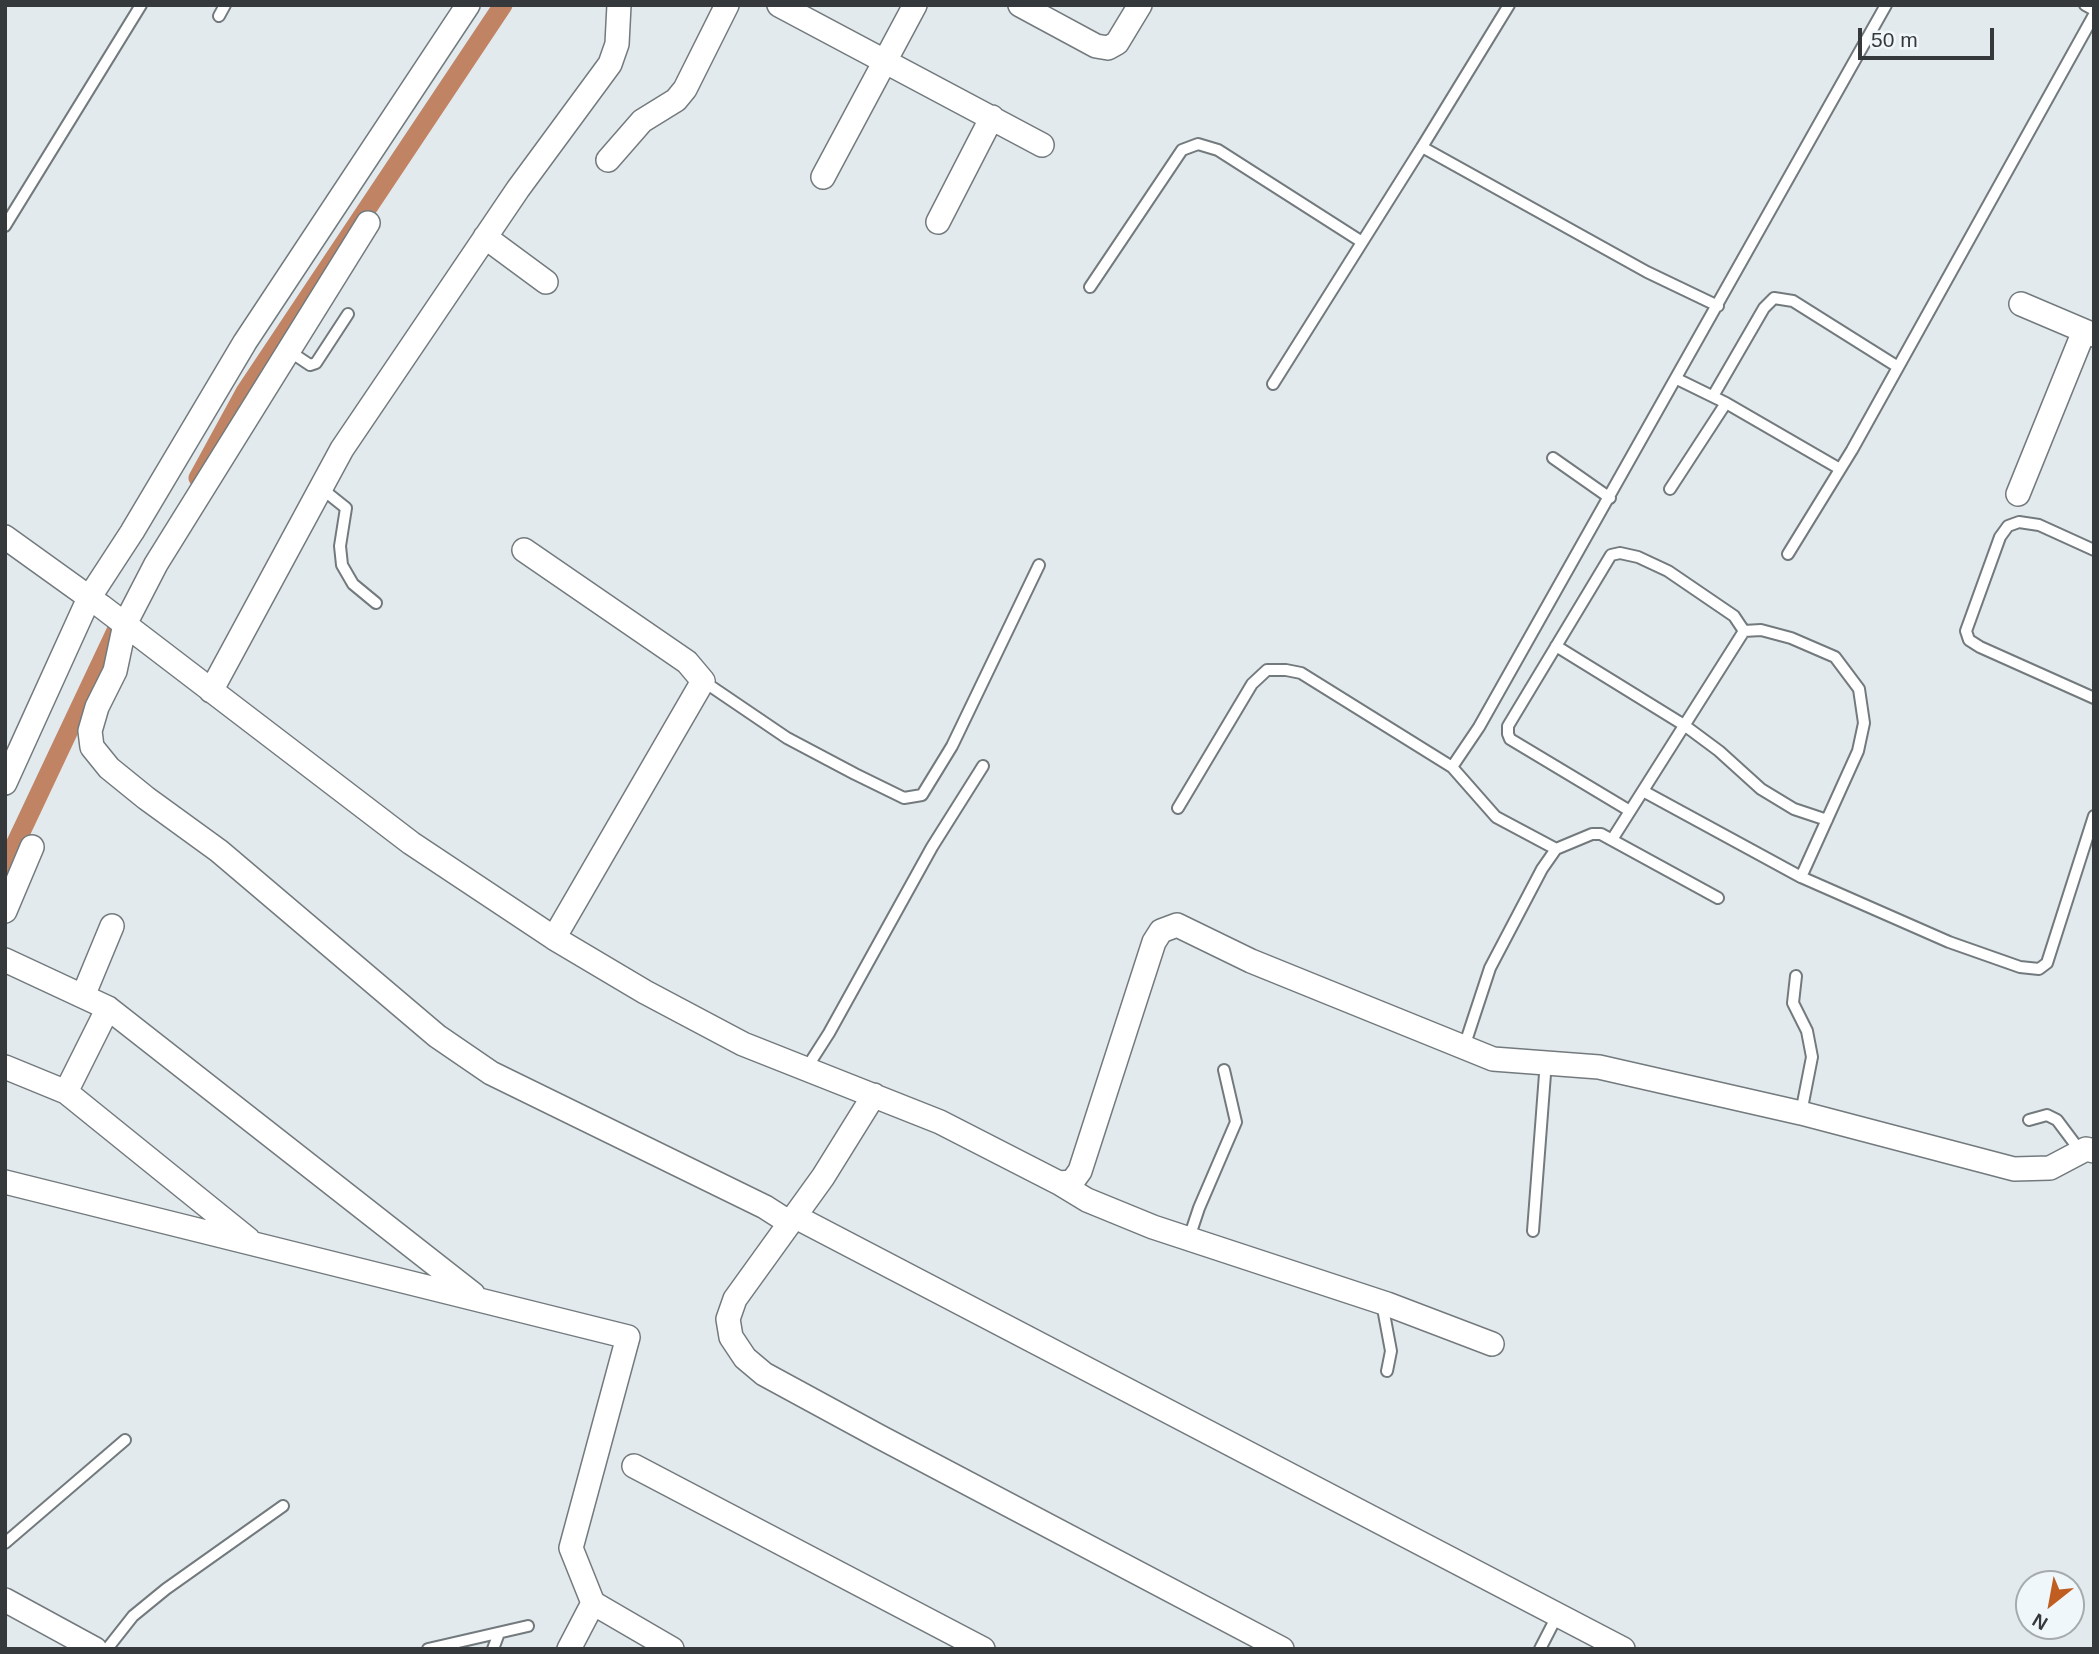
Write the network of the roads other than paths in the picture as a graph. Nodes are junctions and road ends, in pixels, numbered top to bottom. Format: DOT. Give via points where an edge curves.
graph roads {
  1 [pos="141,5"];
  2 [pos="225,5"];
  3 [pos="468,5"];
  4 [pos="619,5"];
  5 [pos="727,5"];
  6 [pos="779,5"];
  7 [pos="915,5"];
  8 [pos="1020,5"];
  9 [pos="1140,5"];
  10 [pos="1509,5"];
  11 [pos="1886,5"];
  12 [pos="2085,5"];
  13 [pos="2094,13"];
  14 [pos="219,16"];
  15 [pos="886,60"];
  16 [pos="992,117"];
  17 [pos="1042,145"];
  18 [pos="1422,147"];
  19 [pos="608,160"];
  20 [pos="823,177"];
  21 [pos="938,222"];
  22 [pos="368,223"];
  23 [pos="5,226"];
  24 [pos="485,237"];
  25 [pos="1363,243"];
  26 [pos="546,282"];
  27 [pos="1090,287"];
  28 [pos="2021,304"];
  29 [pos="1718,306"];
  30 [pos="348,314"];
  31 [pos="2089,333"];
  32 [pos="289,351"];
  33 [pos="1898,367"];
  34 [pos="1677,379"];
  35 [pos="1273,384"];
  36 [pos="1713,396"];
  37 [pos="1726,403"];
  38 [pos="1553,458"];
  39 [pos="1840,469"];
  40 [pos="321,488"];
  41 [pos="1670,489"];
  42 [pos="2018,494"];
  43 [pos="1610,498"];
  44 [pos="5,537"];
  45 [pos="524,550"];
  46 [pos="2094,550"];
  47 [pos="1788,554"];
  48 [pos="1039,565"];
  49 [pos="95,602"];
  50 [pos="376,603"];
  51 [pos="123,623"];
  52 [pos="1744,631"];
  53 [pos="1556,646"];
  54 [pos="703,681"];
  55 [pos="211,691"];
  56 [pos="2094,698"];
  57 [pos="1684,725"];
  58 [pos="983,766"];
  59 [pos="1452,767"];
  60 [pos="5,783"];
  61 [pos="1643,791"];
  62 [pos="1178,808"];
  63 [pos="1630,811"];
  64 [pos="2094,816"];
  65 [pos="1827,821"];
  66 [pos="1612,838"];
  67 [pos="33,847"];
  68 [pos="1556,849"];
  69 [pos="1801,877"];
  70 [pos="1718,898"];
  71 [pos="5,911"];
  72 [pos="111,926"];
  73 [pos="554,937"];
  74 [pos="5,960"];
  75 [pos="1796,976"];
  76 [pos="83,996"];
  77 [pos="108,1008"];
  78 [pos="1464,1047"];
  79 [pos="1546,1061"];
  80 [pos="5,1067"];
  81 [pos="806,1069"];
  82 [pos="1224,1070"];
  83 [pos="66,1092"];
  84 [pos="874,1096"];
  85 [pos="1801,1113"];
  86 [pos="2029,1120"];
  87 [pos="2087,1151"];
  88 [pos="5,1182"];
  89 [pos="1059,1183"];
  90 [pos="792,1220"];
  91 [pos="1533,1231"];
  92 [pos="1189,1238"];
  93 [pos="253,1243"];
  94 [pos="481,1300"];
  95 [pos="1382,1303"];
  96 [pos="1492,1344"];
  97 [pos="1387,1371"];
  98 [pos="125,1440"];
  99 [pos="634,1466"];
  100 [pos="283,1506"];
  101 [pos="5,1543"];
  102 [pos="5,1601"];
  103 [pos="593,1603"];
  104 [pos="1558,1614"];
  105 [pos="528,1626"];
  106 [pos="499,1633"];
  107 [pos="1612,1646"];
  108 [pos="103,1648"];
  109 [pos="428,1649"];
  110 [pos="493,1649"];
  111 [pos="569,1649"];
  112 [pos="672,1649"];
  113 [pos="983,1649"];
  114 [pos="1282,1649"];
  115 [pos="1540,1649"];
  1 -- 23 [label="lane"];
  2 -- 14 [label="lane"];
  3 -- 49 [label="street" via="245,342"];
  4 -- 24 [label="street" via="617,44 610,64"];
  5 -- 19 [label="street" via="685,89 636,127"];
  6 -- 15 [label="street"];
  7 -- 15 [label="street"];
  8 -- 9 [label="street" via="1108,48 1117,43"];
  10 -- 18 [label="lane"];
  11 -- 29 [label="lane"];
  12 -- 13 [label="lane"];
  13 -- 33 [label="lane"];
  15 -- 16 [label="street"];
  15 -- 20 [label="street"];
  16 -- 17 [label="street"];
  16 -- 21 [label="street"];
  18 -- 25 [label="lane"];
  18 -- 29 [label="lane" via="1647,272"];
  22 -- 32 [label="street"];
  24 -- 26 [label="street"];
  24 -- 40 [label="street" via="394,369"];
  25 -- 27 [label="lane" via="1218,150 1198,144 1182,150"];
  25 -- 35 [label="lane"];
  28 -- 31 [label="street"];
  29 -- 34 [label="lane"];
  30 -- 32 [label="lane" via="316,363 310,365"];
  31 -- 42 [label="street"];
  32 -- 51 [label="street"];
  33 -- 36 [label="lane" via="1793,301 1774,298"];
  33 -- 39 [label="lane"];
  34 -- 36 [label="lane"];
  34 -- 43 [label="lane"];
  36 -- 37 [label="lane"];
  37 -- 39 [label="lane"];
  37 -- 41 [label="lane"];
  38 -- 43 [label="lane"];
  39 -- 47 [label="lane"];
  40 -- 50 [label="lane" via="346,508 342,565 353,584"];
  40 -- 55 [label="street"];
  43 -- 59 [label="lane"];
  44 -- 49 [label="street"];
  45 -- 54 [label="street" via="687,662"];
  46 -- 56 [label="lane" via="2039,525 2019,522 2008,526 1966,631 1969,640 1980,647"];
  48 -- 54 [label="lane" via="952,746 922,795 904,798 855,774 787,738"];
  49 -- 51 [label="street"];
  49 -- 60 [label="street"];
  51 -- 55 [label="street"];
  51 -- 90 [label="street" via="116,671 90,731 92,747 109,768 219,851 437,1035 491,1073"];
  52 -- 53 [label="lane" via="1734,616 1668,571 1620,553 1611,555"];
  52 -- 57 [label="lane"];
  52 -- 65 [label="lane" via="1791,638 1835,657 1859,689 1864,723 1858,751"];
  53 -- 57 [label="lane"];
  53 -- 63 [label="lane" via="1508,726 1510,739"];
  54 -- 73 [label="street"];
  55 -- 73 [label="street" via="411,844"];
  57 -- 61 [label="lane"];
  57 -- 65 [label="lane" via="1761,789"];
  58 -- 81 [label="lane"];
  59 -- 62 [label="lane" via="1301,673 1267,670 1252,684"];
  59 -- 68 [label="lane" via="1496,817"];
  61 -- 63 [label="lane"];
  61 -- 69 [label="lane"];
  63 -- 66 [label="lane"];
  64 -- 69 [label="lane" via="2047,963 2039,970 1950,942"];
  65 -- 69 [label="lane"];
  66 -- 68 [label="lane" via="1592,834"];
  66 -- 70 [label="lane"];
  67 -- 71 [label="street"];
  68 -- 78 [label="lane" via="1490,968"];
  72 -- 76 [label="street"];
  73 -- 81 [label="street" via="743,1044"];
  74 -- 76 [label="street"];
  75 -- 85 [label="lane" via="1793,1003 1807,1031 1812,1057"];
  76 -- 77 [label="street"];
  77 -- 83 [label="street"];
  77 -- 94 [label="street"];
  78 -- 79 [label="street" via="1493,1059"];
  78 -- 89 [label="street" via="1251,961 1177,925 1161,931 1153,942 1080,1171 1072,1182"];
  79 -- 85 [label="street" via="1599,1067"];
  79 -- 91 [label="lane"];
  80 -- 83 [label="street"];
  81 -- 84 [label="street"];
  82 -- 92 [label="lane" via="1236,1122"];
  83 -- 93 [label="street"];
  84 -- 89 [label="street" via="940,1122"];
  84 -- 90 [label="street"];
  85 -- 87 [label="street" via="2014,1169 2050,1168"];
  86 -- 87 [label="lane" via="2047,1115 2057,1119"];
  88 -- 93 [label="street"];
  89 -- 92 [label="street" via="1087,1200"];
  90 -- 104 [label="street"];
  90 -- 114 [label="street" via="735,1300 728,1319 731,1337 754,1366"];
  92 -- 95 [label="street"];
  93 -- 94 [label="street"];
  94 -- 103 [label="street" via="628,1337 571,1548"];
  95 -- 96 [label="street"];
  95 -- 97 [label="lane" via="1391,1351"];
  98 -- 101 [label="lane"];
  99 -- 113 [label="street"];
  100 -- 108 [label="lane" via="166,1589"];
  102 -- 108 [label="street"];
  103 -- 111 [label="street"];
  103 -- 112 [label="street"];
  104 -- 107 [label="street"];
  104 -- 115 [label="lane"];
  105 -- 106 [label="lane"];
  106 -- 109 [label="lane"];
  106 -- 110 [label="lane"];
}
